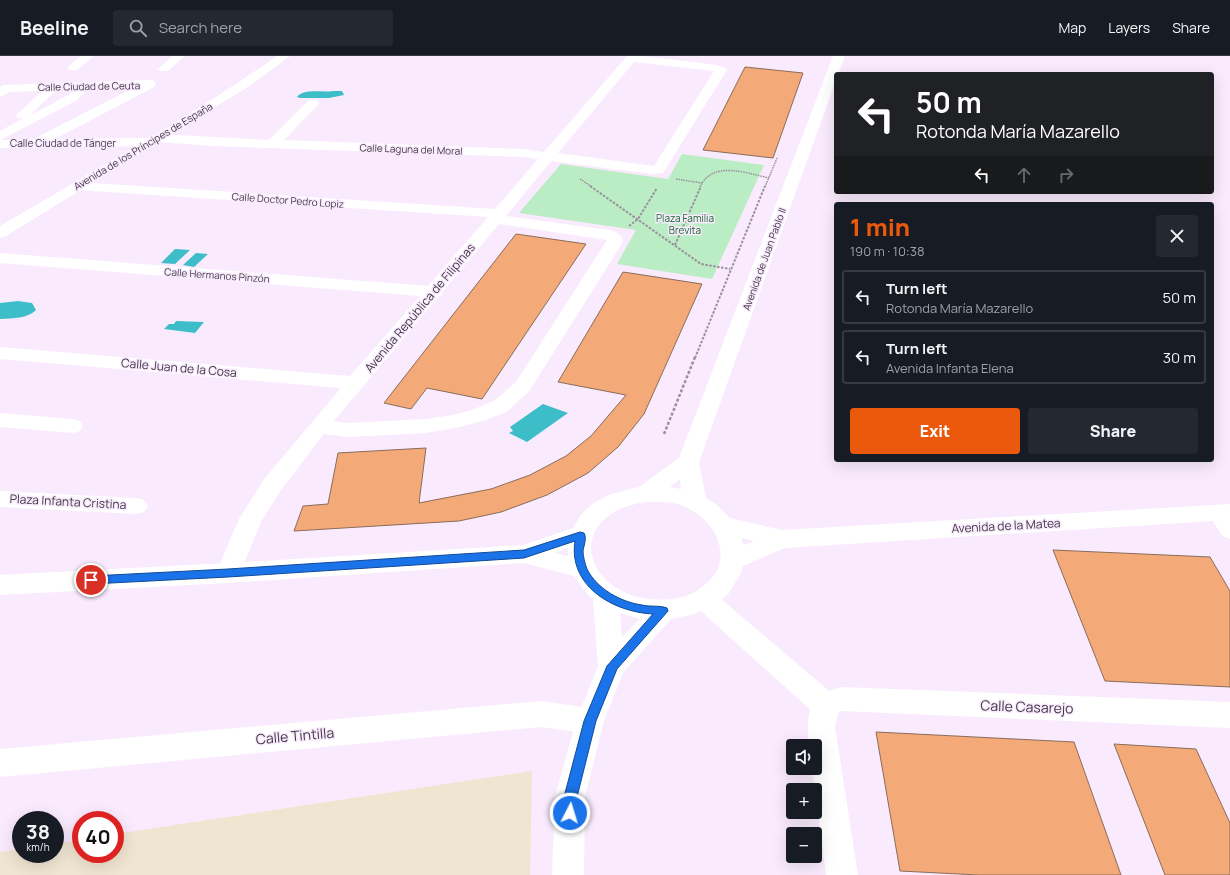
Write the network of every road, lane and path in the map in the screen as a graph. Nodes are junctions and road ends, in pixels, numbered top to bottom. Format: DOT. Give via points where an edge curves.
graph roads {
  1 [pos="88,56"];
  2 [pos="179,56"];
  3 [pos="284,56"];
  4 [pos="839,56"];
  5 [pos="632,57"];
  6 [pos="73,68"];
  7 [pos="164,69"];
  8 [pos="85,86"];
  9 [pos="54,87"];
  10 [pos="0,93"];
  11 [pos="313,103"];
  12 [pos="1,138"];
  13 [pos="154,140"];
  14 [pos="38,143"];
  15 [pos="273,144"];
  16 [pos="778,157"];
  17 [pos="545,161"];
  18 [pos="661,173"];
  19 [pos="769,178"];
  20 [pos="702,183"];
  21 [pos="77,186"];
  22 [pos="497,216"];
  23 [pos="638,219"];
  24 [pos="0,233"];
  25 [pos="615,238"];
  26 [pos="675,245"];
  27 [pos="0,258"];
  28 [pos="730,269"];
  29 [pos="435,292"];
  30 [pos="0,353"];
  31 [pos="357,383"];
  32 [pos="0,420"];
  33 [pos="73,426"];
  34 [pos="319,426"];
  35 [pos="664,434"];
  36 [pos="688,462"];
  37 [pos="645,494"];
  38 [pos="0,499"];
  39 [pos="695,502"];
  40 [pos="136,506"];
  41 [pos="1227,518"];
  42 [pos="724,525"];
  43 [pos="580,535"];
  44 [pos="782,539"];
  45 [pos="524,554"];
  46 [pos="733,560"];
  47 [pos="582,569"];
  48 [pos="228,573"];
  49 [pos="0,585"];
  50 [pos="605,595"];
  51 [pos="704,600"];
  52 [pos="663,611"];
  53 [pos="612,666"];
  54 [pos="825,705"];
  55 [pos="1230,715"];
  56 [pos="590,721"];
  57 [pos="0,763"];
  58 [pos="568,875"];
  59 [pos="842,875"];
  1 -- 6 [label="street"];
  2 -- 7 [label="street"];
  3 -- 13 [label="street, Avenida de los Príncipes de España"];
  4 -- 36 [label="street, Avenida de Juan Pablo II"];
  5 -- 17 [label="street, Avenida República de Filipinas"];
  5 -- 18 [label="street" via="721,70"];
  8 -- 9 [label="street, Calle Ciudad de Ceuta"];
  8 -- 12 [label="street" via="72,98"];
  8 -- 14 [label="street, Calle Ciudad de Ceuta" via="150,84"];
  9 -- 10 [label="street, Calle Ciudad de Ceuta" via="7,88"];
  9 -- 12 [label="street" via="1,133"];
  11 -- 15 [label="street"];
  12 -- 14 [label="street, Calle Ciudad de Tánger"];
  13 -- 14 [label="street, Calle Ciudad de Tánger"];
  13 -- 15 [label="street, Calle Laguna del Moral"];
  13 -- 21 [label="street, Avenida de los Príncipes de España"];
  15 -- 17 [label="street, Calle Laguna del Moral" via="523,153"];
  16 -- 19 [label="path"];
  17 -- 18 [label="street, Calle Laguna del Moral" via="653,170"];
  17 -- 22 [label="street, Avenida República de Filipinas"];
  17 -- 23 [label="path" via="564,168"];
  18 -- 20 [label="path"];
  18 -- 23 [label="path"];
  19 -- 20 [label="path" via="723,170 711,173"];
  19 -- 28 [label="path"];
  20 -- 26 [label="path"];
  21 -- 22 [label="street, Calle Doctor Pedro Lopiz" via="481,212"];
  21 -- 24 [label="street, Avenida de los Príncipes de España"];
  22 -- 25 [label="street, Calle Doctor Pedro Lopiz" via="609,234"];
  22 -- 29 [label="street, Avenida República de Filipinas"];
  23 -- 25 [label="path"];
  23 -- 26 [label="path"];
  25 -- 34 [label="street" via="615,242 523,386 501,406 453,422 426,426 347,430"];
  26 -- 28 [label="path" via="701,264"];
  27 -- 29 [label="street, Calle Hermanos Pinzón"];
  28 -- 35 [label="path"];
  29 -- 31 [label="street, Avenida República de Filipinas"];
  30 -- 31 [label="street, Calle Juan de la Cosa"];
  31 -- 34 [label="street, Avenida República de Filipinas"];
  32 -- 33 [label="street"];
  34 -- 48 [label="street, Avenida República de Filipinas" via="273,484 251,519"];
  36 -- 37 [label="street"];
  36 -- 39 [label="street"];
  37 -- 39 [label="street" via="679,496"];
  37 -- 43 [label="street" via="623,498 604,507 589,519"];
  38 -- 40 [label="street, Plaza Infanta Cristina"];
  39 -- 42 [label="street"];
  41 -- 44 [label="street, Avenida de la Matea"];
  42 -- 44 [label="street, Avenida de la Matea"];
  42 -- 46 [label="street" via="732,542"];
  43 -- 45 [label="street"];
  43 -- 47 [label="street" via="578,552"];
  44 -- 46 [label="street, Avenida de la Matea"];
  45 -- 47 [label="street"];
  45 -- 48 [label="street"];
  46 -- 51 [label="street" via="727,578 718,590"];
  47 -- 50 [label="street" via="591,583"];
  48 -- 49 [label="street"];
  50 -- 52 [label="street" via="642,610"];
  50 -- 53 [label="street"];
  51 -- 52 [label="street"];
  51 -- 54 [label="street"];
  52 -- 53 [label="street"];
  53 -- 56 [label="street"];
  54 -- 55 [label="street, Calle Casarejo" via="841,699"];
  54 -- 59 [label="street" via="821,727"];
  56 -- 57 [label="street, Calle Tintilla" via="541,714"];
  56 -- 58 [label="street" via="570,797"];
}
